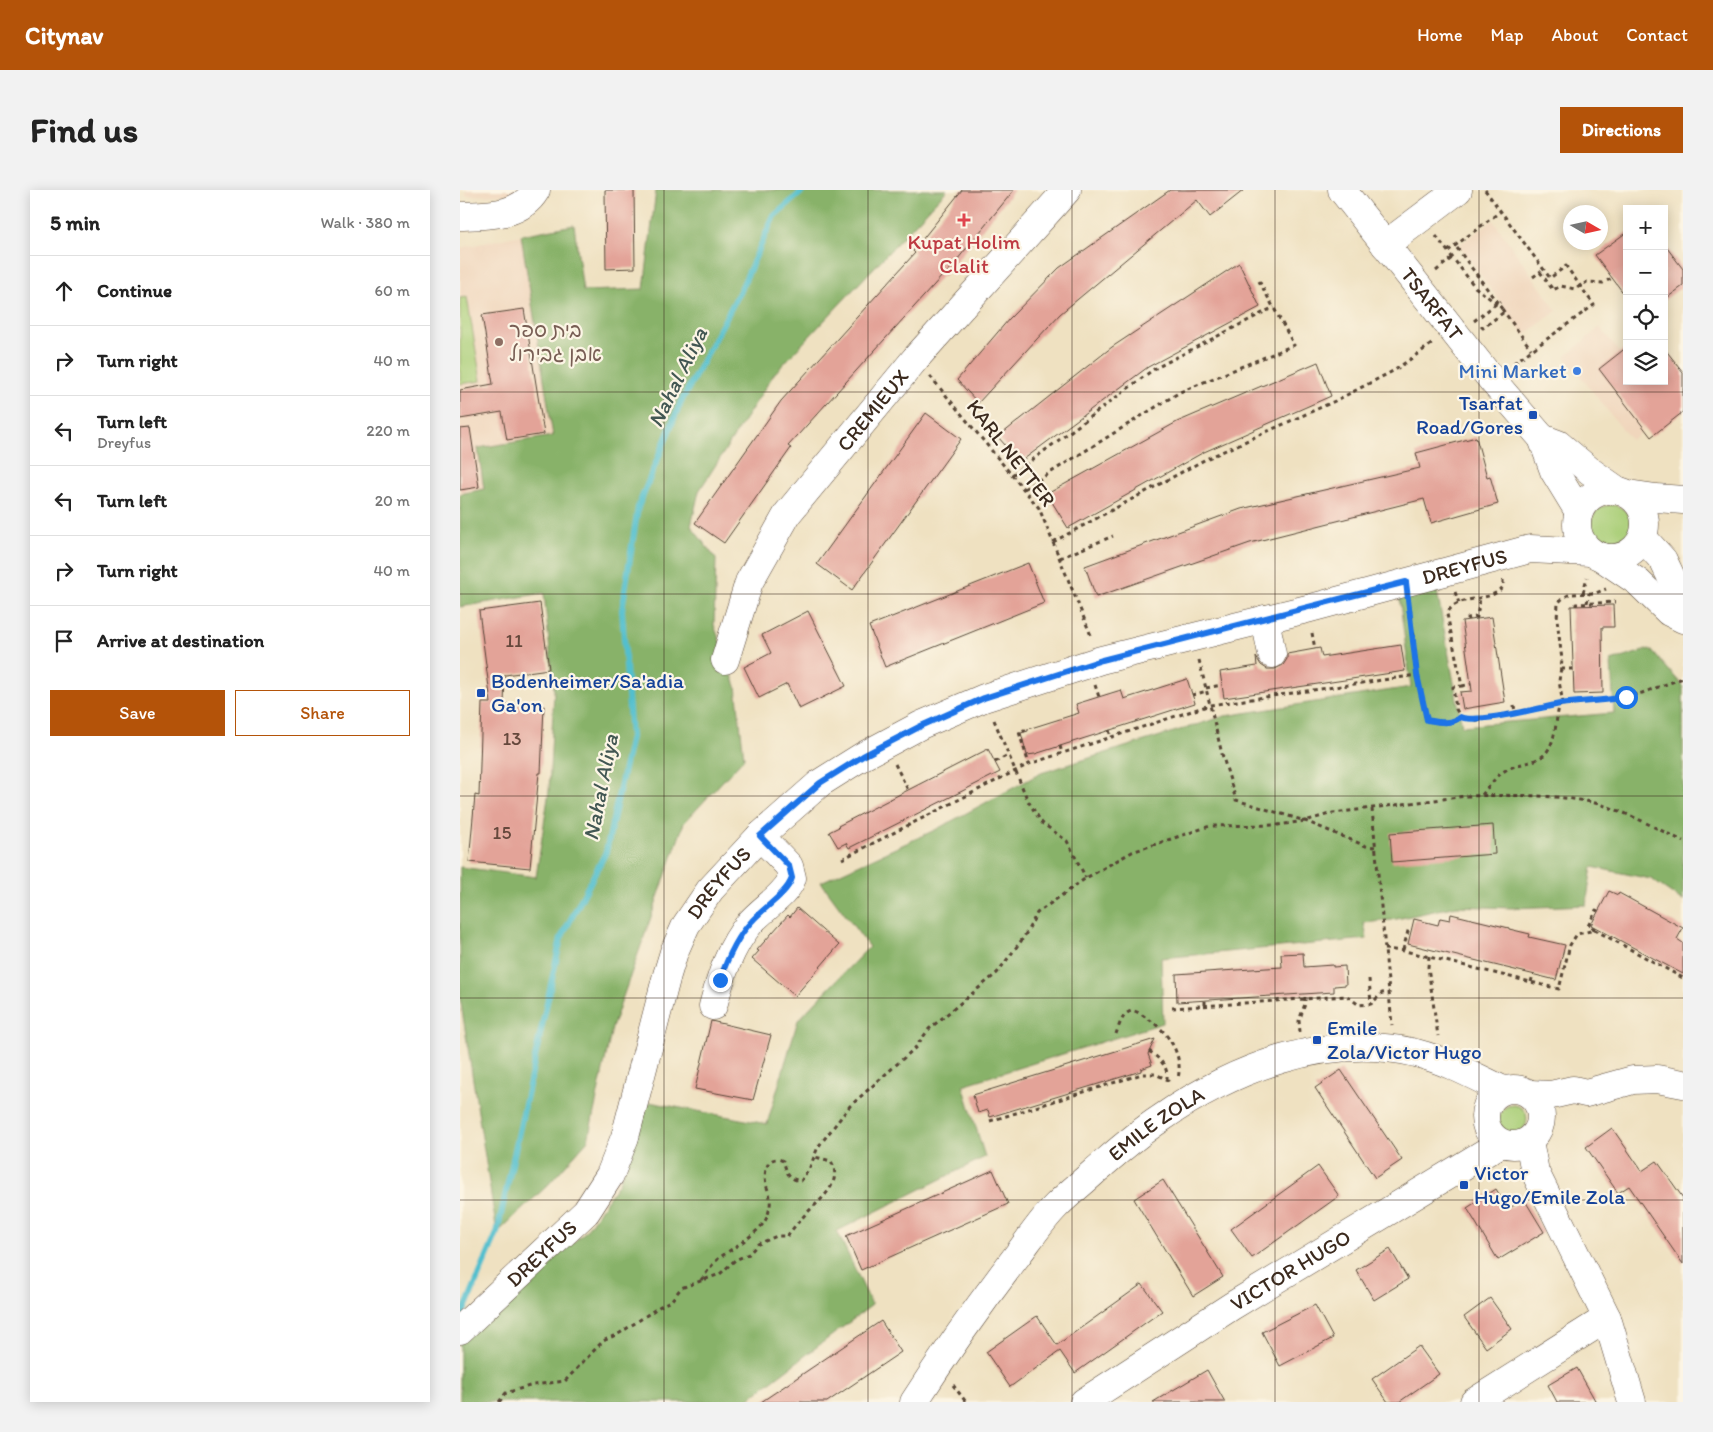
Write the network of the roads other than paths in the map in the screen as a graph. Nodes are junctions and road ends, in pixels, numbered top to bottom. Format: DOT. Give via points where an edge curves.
graph roads {
  1 [pos="536,190"];
  2 [pos="1067,190"];
  3 [pos="1342,190"];
  4 [pos="1458,190"];
  5 [pos="460,216"];
  6 [pos="1385,245"];
  7 [pos="1542,438"];
  8 [pos="1622,492"];
  9 [pos="1683,500"];
  10 [pos="1683,509"];
  11 [pos="1578,517"];
  12 [pos="1644,534"];
  13 [pos="1530,549"];
  14 [pos="1593,563"];
  15 [pos="1683,602"];
  16 [pos="1265,619"];
  17 [pos="1683,619"];
  18 [pos="1272,654"];
  19 [pos="725,660"];
  20 [pos="760,836"];
  21 [pos="713,1006"];
  22 [pos="1683,1084"];
  23 [pos="1502,1090"];
  24 [pos="1586,1093"];
  25 [pos="1530,1094"];
  26 [pos="1535,1133"];
  27 [pos="1501,1143"];
  28 [pos="1607,1318"];
  29 [pos="460,1330"];
  30 [pos="914,1402"];
  31 [pos="1084,1402"];
  32 [pos="1474,1402"];
  33 [pos="1632,1402"];
  1 -- 5 [label="street" via="531,198 510,211 496,215"];
  2 -- 19 [label="street, CREMIEUX" via="916,358 788,513 749,582"];
  3 -- 6 [label="street, TSARFAT"];
  4 -- 6 [label="street"];
  6 -- 7 [label="street, TSARFAT"];
  7 -- 8 [label="street, TSARFAT" via="1558,444"];
  7 -- 11 [label="street, TSARFAT" via="1554,471"];
  8 -- 9 [label="street"];
  8 -- 11 [label="street" via="1606,490 1594,494 1585,502"];
  8 -- 12 [label="street" via="1637,500 1644,511"];
  10 -- 12 [label="street"];
  11 -- 13 [label="street, DREYFUS"];
  11 -- 14 [label="street" via="1579,535"];
  12 -- 14 [label="street" via="1632,552"];
  12 -- 15 [label="street" via="1663,560"];
  13 -- 14 [label="street, DREYFUS"];
  13 -- 16 [label="street, DREYFUS"];
  14 -- 17 [label="street" via="1638,582 1669,612"];
  16 -- 18 [label="street"];
  16 -- 20 [label="street, DREYFUS" via="1102,660 966,706 863,756 820,783"];
  20 -- 21 [label="street" via="789,866 792,878 739,938 724,968"];
  20 -- 29 [label="street, DREYFUS" via="710,890 686,925 674,952 626,1137 610,1175 586,1212"];
  22 -- 24 [label="street" via="1657,1079 1633,1080"];
  23 -- 25 [label="street" via="1517,1089"];
  23 -- 27 [label="street" via="1488,1104 1484,1117 1487,1128"];
  23 -- 30 [label="street, EMILE ZOLA" via="1434,1058 1366,1047 1304,1052 1216,1086 1136,1136 1054,1207 972,1314"];
  24 -- 25 [label="street" via="1573,1090 1551,1095"];
  24 -- 26 [label="street" via="1578,1103"];
  25 -- 26 [label="street" via="1540,1108"];
  26 -- 27 [label="street" via="1520,1145"];
  26 -- 28 [label="street" via="1535,1172"];
  27 -- 31 [label="street, VICTOR HUGO" via="1232,1306"];
  28 -- 32 [label="street"];
  28 -- 33 [label="street"];
}
